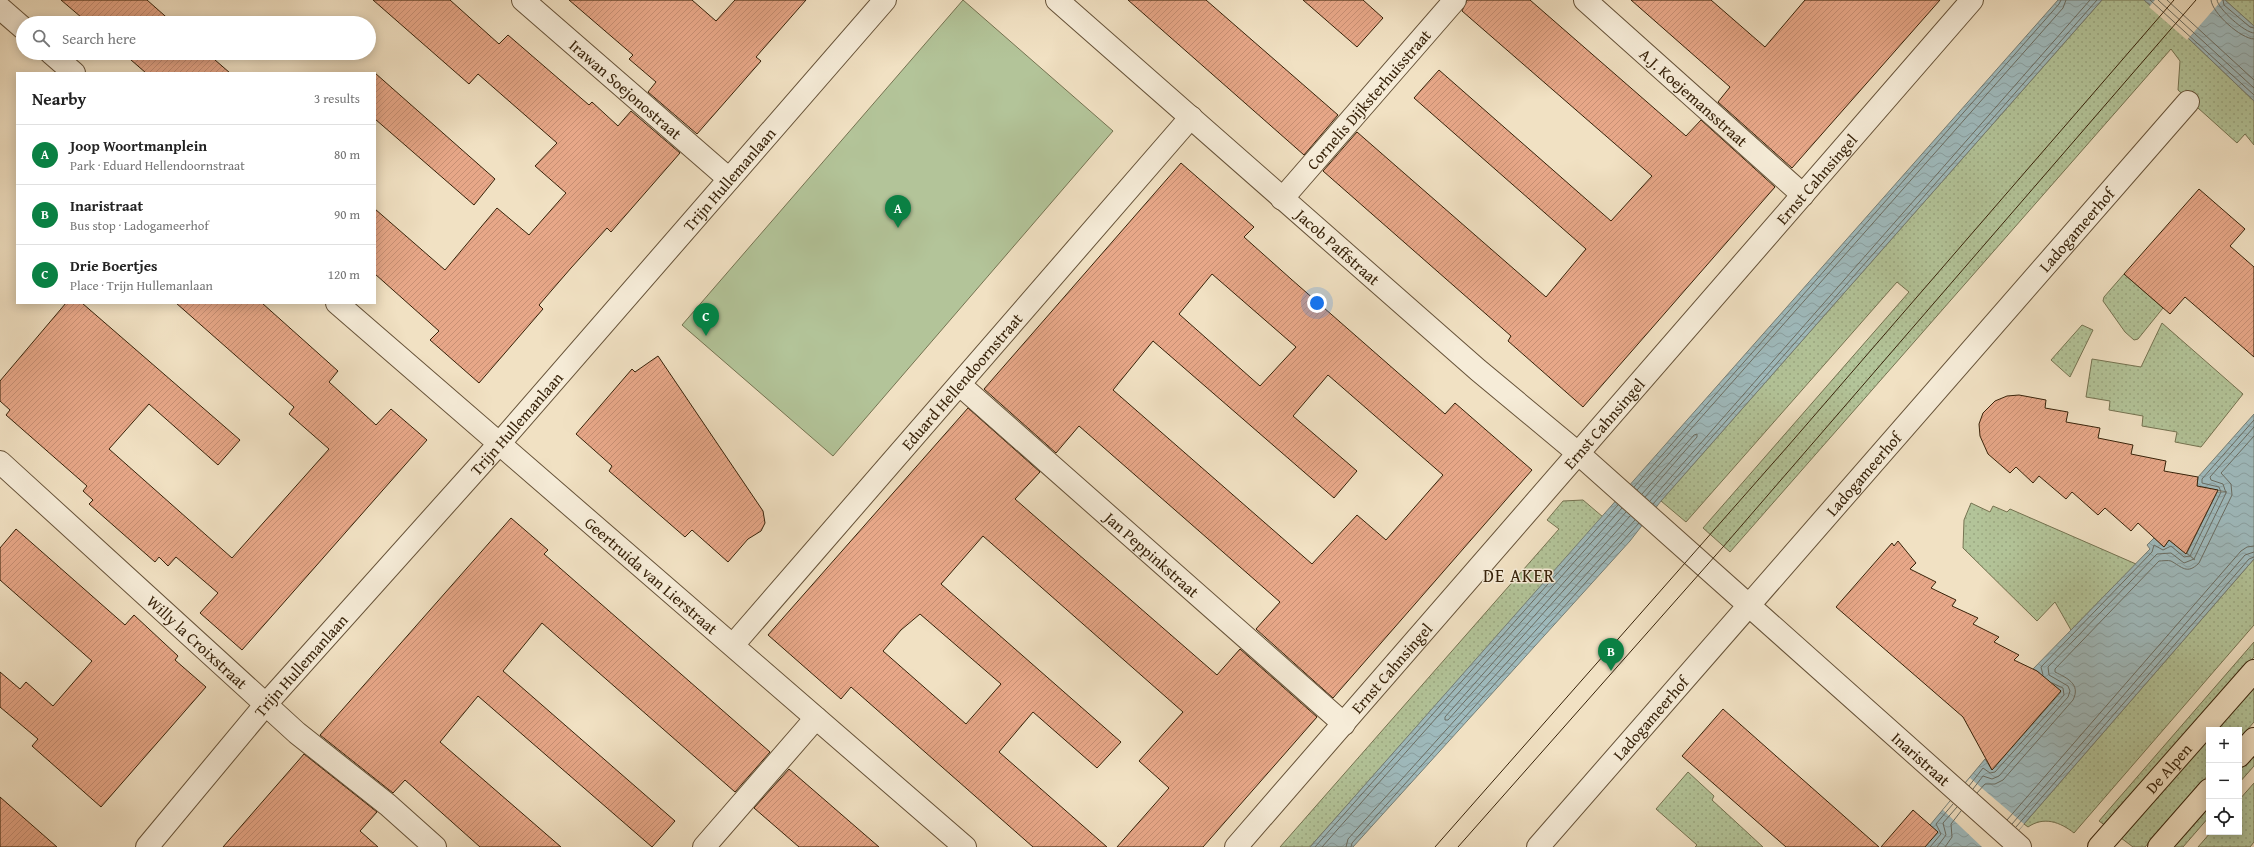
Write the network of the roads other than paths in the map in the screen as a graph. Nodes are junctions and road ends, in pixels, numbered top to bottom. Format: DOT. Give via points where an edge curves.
graph roads {
  1 [pos="523,0"];
  2 [pos="885,0"];
  3 [pos="1057,0"];
  4 [pos="1584,0"];
  5 [pos="1972,0"];
  6 [pos="1452,3"];
  7 [pos="0,8"];
  8 [pos="16,22"];
  9 [pos="59,60"];
  10 [pos="73,72"];
  11 [pos="2188,102"];
  12 [pos="1191,117"];
  13 [pos="729,179"];
  14 [pos="1803,195"];
  15 [pos="1282,199"];
  16 [pos="338,304"];
  17 [pos="960,385"];
  18 [pos="498,445"];
  19 [pos="1579,454"];
  20 [pos="0,462"];
  21 [pos="1662,527"];
  22 [pos="1750,606"];
  23 [pos="734,645"];
  24 [pos="2254,671"];
  25 [pos="266,704"];
  26 [pos="816,718"];
  27 [pos="1344,724"];
  28 [pos="2254,739"];
  29 [pos="2242,753"];
  30 [pos="2206,793"];
  31 [pos="2016,844"];
  32 [pos="147,847"];
  33 [pos="435,847"];
  34 [pos="704,847"];
  35 [pos="965,847"];
  36 [pos="1236,847"];
  37 [pos="1538,847"];
  38 [pos="2099,847"];
  39 [pos="2159,847"];
  1 -- 13 [label="street, Irawan Soejonostraat"];
  2 -- 13 [label="street, Trijn Hullemanlaan"];
  3 -- 12 [label="street, Jacob Paffstraat"];
  4 -- 14 [label="street, A.J. Koejemansstraat"];
  5 -- 14 [label="street, Ernst Cahnsingel"];
  6 -- 15 [label="street, Cornelis Dijksterhuisstraat"];
  7 -- 8 [label="street"];
  9 -- 10 [label="street"];
  11 -- 22 [label="street, Ladogameerhof"];
  12 -- 15 [label="street, Jacob Paffstraat"];
  12 -- 17 [label="street, Eduard Hellendoornstraat"];
  13 -- 18 [label="street, Trijn Hullemanlaan"];
  14 -- 19 [label="street, Ernst Cahnsingel"];
  15 -- 19 [label="street, Jacob Paffstraat" via="1478,370"];
  16 -- 18 [label="street, Geertruida van Lierstraat"];
  17 -- 23 [label="street, Eduard Hellendoornstraat"];
  17 -- 27 [label="street, Jan Peppinkstraat"];
  18 -- 23 [label="street, Geertruida van Lierstraat"];
  18 -- 25 [label="street, Trijn Hullemanlaan"];
  19 -- 21 [label="street, Jacob Paffstraat"];
  19 -- 27 [label="street, Ernst Cahnsingel"];
  20 -- 25 [label="street, Willy la Croixstraat"];
  21 -- 22 [label="street, Inaristraat"];
  22 -- 31 [label="street, Inaristraat"];
  22 -- 37 [label="street, Ladogameerhof"];
  23 -- 26 [label="street, Geertruida van Lierstraat"];
  24 -- 38 [label="main road, De Alpen"];
  25 -- 32 [label="street, Trijn Hullemanlaan"];
  25 -- 33 [label="street, Willy la Croixstraat" via="297,733 388,805"];
  26 -- 34 [label="street"];
  26 -- 35 [label="street, Geertruida van Lierstraat"];
  27 -- 36 [label="street, Ernst Cahnsingel"];
  28 -- 29 [label="main road"];
  30 -- 39 [label="main road"];
}
